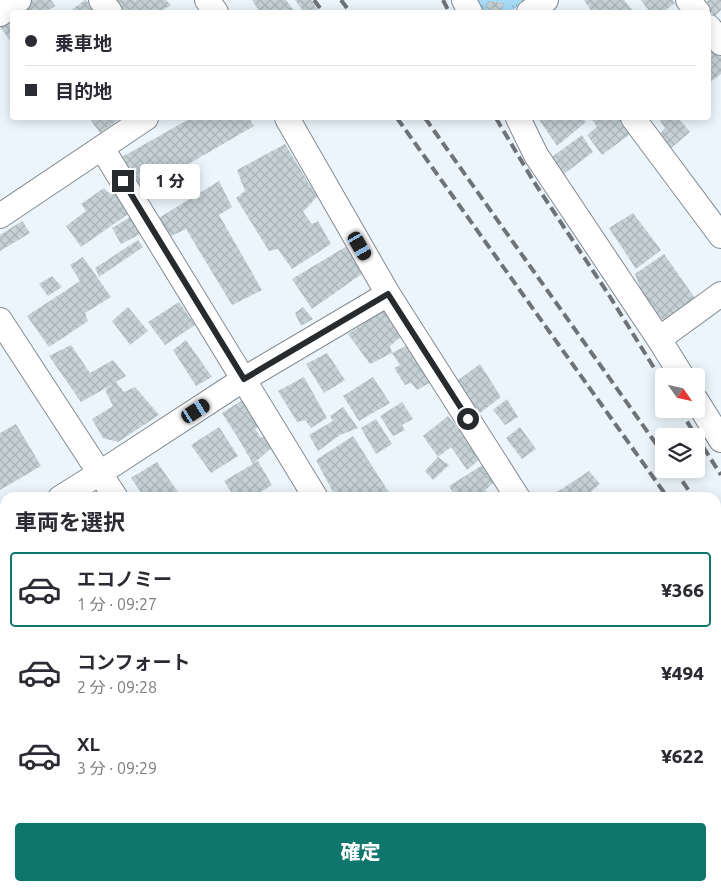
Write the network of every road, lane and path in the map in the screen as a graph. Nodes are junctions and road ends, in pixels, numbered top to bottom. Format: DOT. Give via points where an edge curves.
graph roads {
  1 [pos="19,0"];
  2 [pos="546,0"];
  3 [pos="688,0"];
  4 [pos="532,10"];
  5 [pos="696,10"];
  6 [pos="0,14"];
  7 [pos="711,30"];
  8 [pos="721,43"];
  9 [pos="143,120"];
  10 [pos="288,120"];
  11 [pos="519,120"];
  12 [pos="634,120"];
  13 [pos="102,148"];
  14 [pos="0,216"];
  15 [pos="721,236"];
  16 [pos="388,294"];
  17 [pos="721,294"];
  18 [pos="0,320"];
  19 [pos="659,339"];
  20 [pos="677,368"];
  21 [pos="244,379"];
  22 [pos="705,414"];
  23 [pos="721,440"];
  24 [pos="100,473"];
  25 [pos="70,492"];
  26 [pos="112,492"];
  27 [pos="312,492"];
  28 [pos="514,492"];
  1 -- 6 [label="street"];
  2 -- 4 [label="street"];
  3 -- 5 [label="street"];
  7 -- 8 [label="street"];
  9 -- 13 [label="street"];
  10 -- 16 [label="street"];
  11 -- 19 [label="street" via="536,155"];
  12 -- 15 [label="street"];
  13 -- 14 [label="street"];
  13 -- 21 [label="street"];
  16 -- 21 [label="street"];
  16 -- 28 [label="street"];
  17 -- 19 [label="street"];
  18 -- 24 [label="street"];
  19 -- 20 [label="street"];
  21 -- 24 [label="street"];
  21 -- 27 [label="street"];
  22 -- 23 [label="street"];
  24 -- 25 [label="street"];
  24 -- 26 [label="street"];
}
